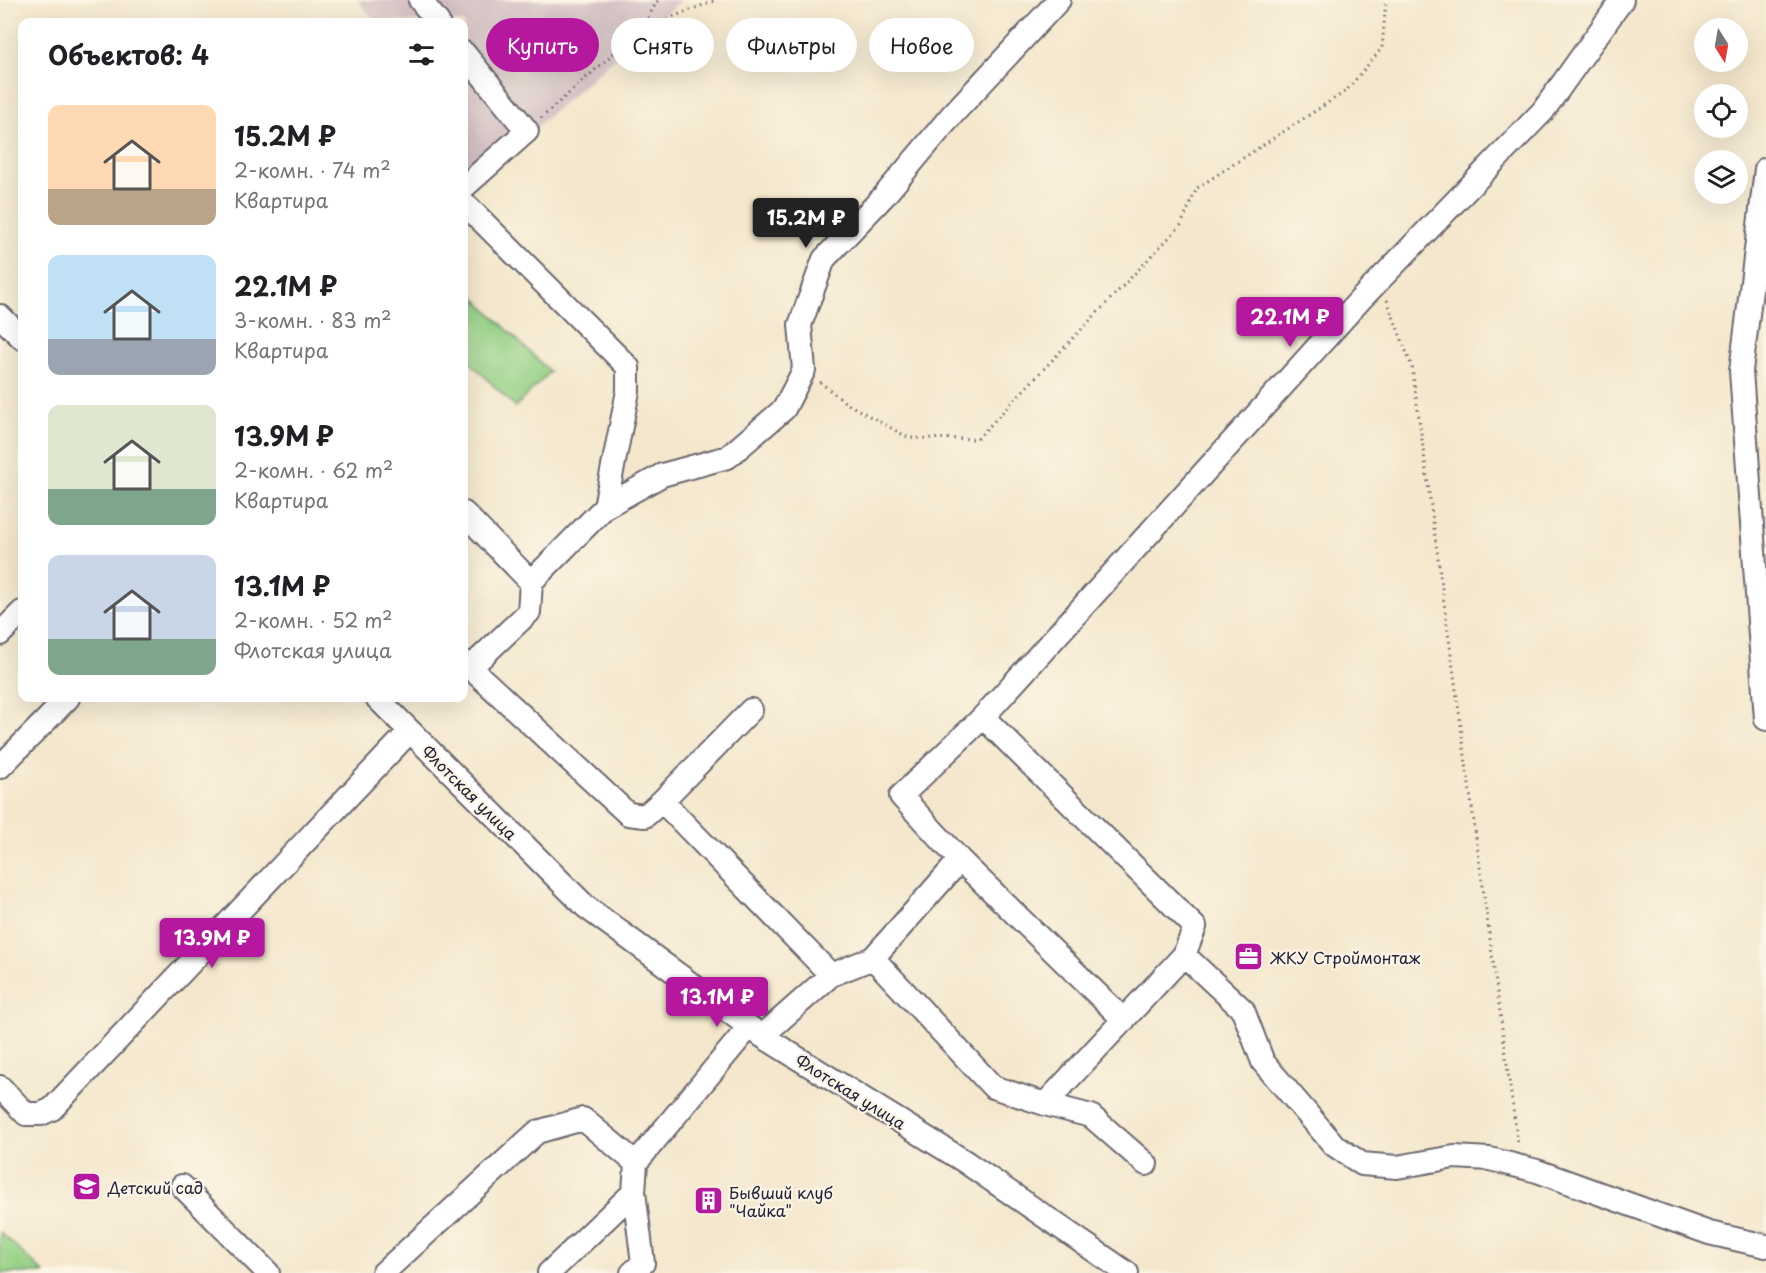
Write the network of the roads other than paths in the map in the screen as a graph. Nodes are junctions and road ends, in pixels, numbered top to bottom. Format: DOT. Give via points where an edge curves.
graph roads {
  1 [pos="420,0"];
  2 [pos="1059,0"];
  3 [pos="1622,0"];
  4 [pos="435,18"];
  5 [pos="468,58"];
  6 [pos="1766,169"];
  7 [pos="468,183"];
  8 [pos="468,207"];
  9 [pos="0,316"];
  10 [pos="18,334"];
  11 [pos="605,507"];
  12 [pos="468,517"];
  13 [pos="531,582"];
  14 [pos="18,616"];
  15 [pos="0,634"];
  16 [pos="468,664"];
  17 [pos="468,666"];
  18 [pos="64,702"];
  19 [pos="381,702"];
  20 [pos="751,710"];
  21 [pos="982,717"];
  22 [pos="1766,719"];
  23 [pos="410,731"];
  24 [pos="0,767"];
  25 [pos="662,801"];
  26 [pos="960,860"];
  27 [pos="1184,955"];
  28 [pos="873,958"];
  29 [pos="831,975"];
  30 [pos="1124,1020"];
  31 [pos="756,1031"];
  32 [pos="0,1087"];
  33 [pos="1045,1104"];
  34 [pos="636,1163"];
  35 [pos="1146,1164"];
  36 [pos="182,1186"];
  37 [pos="633,1192"];
  38 [pos="1766,1246"];
  39 [pos="268,1273"];
  40 [pos="383,1273"];
  41 [pos="549,1273"];
  42 [pos="632,1273"];
  43 [pos="1127,1273"];
  1 -- 4 [label="street"];
  2 -- 11 [label="street" via="824,259 800,325 804,370 784,409 728,457 662,475"];
  3 -- 21 [label="street" via="1543,111 1377,283"];
  5 -- 7 [label="street" via="527,131"];
  6 -- 22 [label="street" via="1742,371"];
  8 -- 11 [label="street" via="628,367 628,391"];
  9 -- 10 [label="street"];
  11 -- 13 [label="street"];
  12 -- 13 [label="street"];
  13 -- 16 [label="street" via="529,612"];
  14 -- 15 [label="street"];
  17 -- 25 [label="street" via="628,814 645,816"];
  18 -- 24 [label="street"];
  19 -- 23 [label="street, Флотская улица"];
  20 -- 25 [label="street"];
  21 -- 26 [label="street" via="901,796"];
  21 -- 27 [label="street" via="1195,927"];
  23 -- 31 [label="street, Флотская улица" via="586,907"];
  23 -- 32 [label="street" via="52,1109 26,1114"];
  25 -- 29 [label="street"];
  26 -- 28 [label="street"];
  26 -- 30 [label="street"];
  27 -- 30 [label="street"];
  27 -- 38 [label="street" via="1243,1010 1263,1062 1334,1145 1362,1164 1397,1167 1454,1157 1490,1159 1708,1233"];
  28 -- 29 [label="street"];
  28 -- 33 [label="street" via="993,1087"];
  29 -- 31 [label="street"];
  30 -- 33 [label="street"];
  31 -- 34 [label="street"];
  31 -- 43 [label="street, Флотская улица" via="964,1161"];
  33 -- 35 [label="street" via="1091,1116"];
  34 -- 37 [label="street"];
  34 -- 40 [label="street" via="583,1119 537,1132"];
  36 -- 39 [label="street"];
  37 -- 41 [label="street"];
  37 -- 42 [label="street" via="643,1263"];
}
